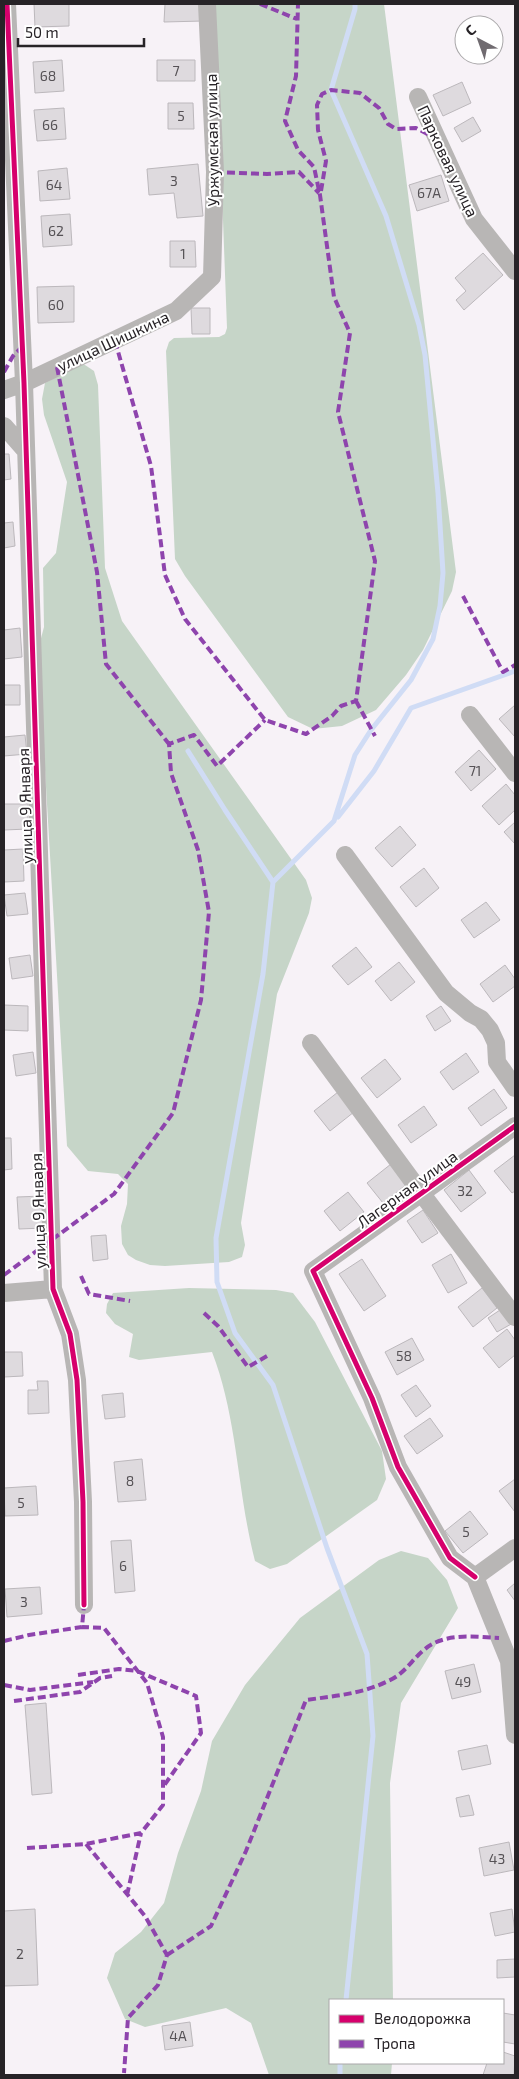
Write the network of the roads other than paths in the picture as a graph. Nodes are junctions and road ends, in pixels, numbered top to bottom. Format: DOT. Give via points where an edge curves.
graph roads {
  1 [pos="7,4"];
  2 [pos="207,4"];
  3 [pos="418,97"];
  4 [pos="515,271"];
  5 [pos="212,277"];
  6 [pos="24,383"];
  7 [pos="4,390"];
  8 [pos="4,426"];
  9 [pos="26,451"];
  10 [pos="470,715"];
  11 [pos="515,773"];
  12 [pos="345,855"];
  13 [pos="311,1043"];
  14 [pos="515,1088"];
  15 [pos="515,1126"];
  16 [pos="422,1194"];
  17 [pos="53,1289"];
  18 [pos="4,1293"];
  19 [pos="515,1317"];
  20 [pos="515,1548"];
  21 [pos="475,1576"];
  22 [pos="84,1605"];
  23 [pos="512,1665"];
  24 [pos="515,1735"];
  1 -- 6 [label="street, улица 9 Января"];
  2 -- 5 [label="street, Уржумская улица" via="215,172"];
  3 -- 4 [label="street, Парковая улица" via="474,218"];
  5 -- 6 [label="street, улица Шишкина" via="176,311"];
  6 -- 7 [label="street, улица Шишкина"];
  6 -- 9 [label="street, улица 9 Января"];
  8 -- 9 [label="street"];
  9 -- 17 [label="street, улица 9 Января"];
  10 -- 11 [label="street"];
  12 -- 14 [label="street" via="446,993 481,1019 490,1030 498,1062"];
  13 -- 16 [label="street"];
  15 -- 16 [label="street, Лагерная улица"];
  16 -- 19 [label="street"];
  16 -- 21 [label="street, Лагерная улица" via="313,1271 372,1398 398,1467 450,1558"];
  17 -- 18 [label="street"];
  17 -- 22 [label="street, улица 9 Января" via="70,1334 77,1380"];
  20 -- 21 [label="street"];
  21 -- 23 [label="street"];
  23 -- 24 [label="street"];
}
